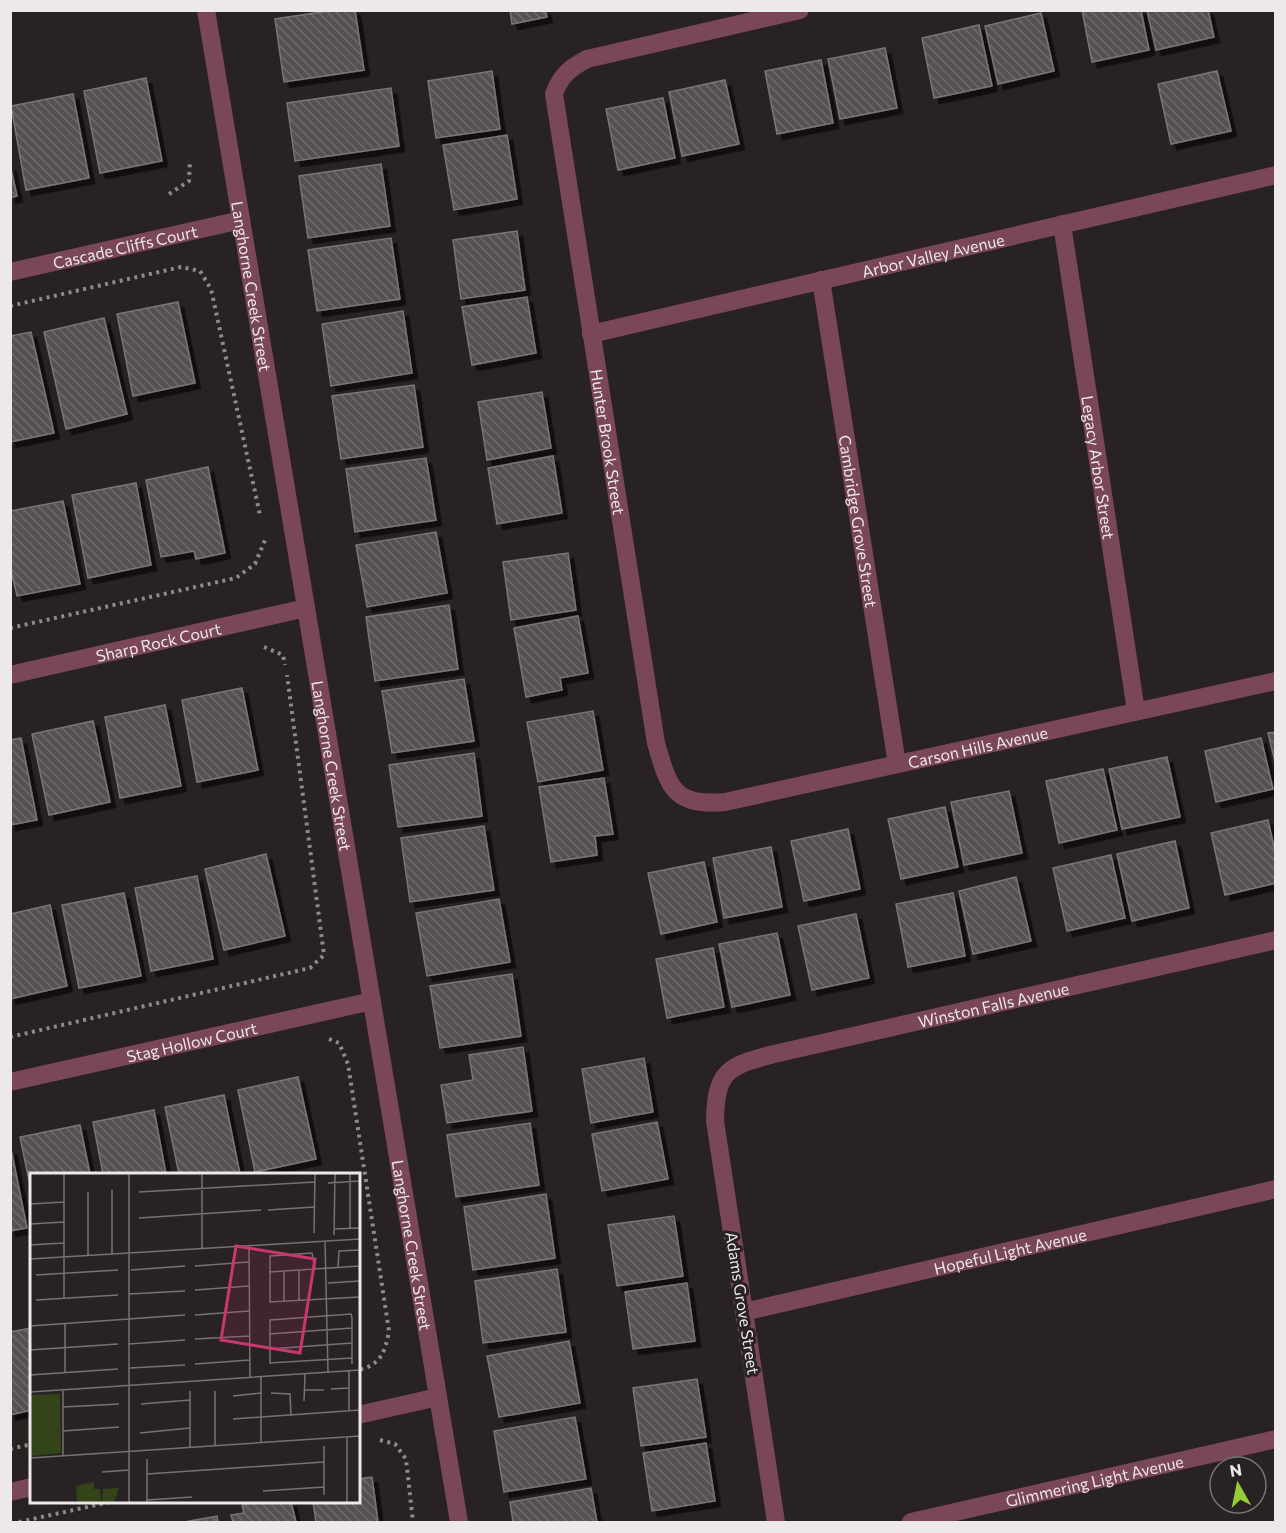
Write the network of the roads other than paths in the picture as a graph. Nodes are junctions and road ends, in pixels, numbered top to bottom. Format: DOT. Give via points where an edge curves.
graph roads {
  1 [pos="206,10"];
  2 [pos="800,10"];
  3 [pos="1275,175"];
  4 [pos="241,220"];
  5 [pos="1062,224"];
  6 [pos="10,272"];
  7 [pos="820,280"];
  8 [pos="591,334"];
  9 [pos="306,608"];
  10 [pos="10,675"];
  11 [pos="1275,681"];
  12 [pos="1136,711"];
  13 [pos="897,764"];
  14 [pos="681,797"];
  15 [pos="1275,940"];
  16 [pos="372,1001"];
  17 [pos="10,1082"];
  18 [pos="720,1083"];
  19 [pos="1275,1189"];
  20 [pos="744,1312"];
  21 [pos="438,1397"];
  22 [pos="360,1415"];
  23 [pos="1275,1439"];
  24 [pos="30,1487"];
  25 [pos="10,1492"];
  26 [pos="459,1522"];
  27 [pos="776,1522"];
  28 [pos="911,1522"];
  1 -- 4 [label="street, Langhorne Creek Street"];
  2 -- 8 [label="street, Hunter Brook Street" via="587,59 569,68 559,80 554,94 555,110"];
  3 -- 5 [label="street, Arbor Valley Avenue"];
  4 -- 6 [label="street, Cascade Cliffs Court"];
  4 -- 9 [label="street, Langhorne Creek Street"];
  5 -- 7 [label="street, Arbor Valley Avenue"];
  5 -- 12 [label="street, Legacy Arbor Street"];
  7 -- 8 [label="street, Arbor Valley Avenue"];
  7 -- 13 [label="street, Cambridge Grove Street"];
  8 -- 14 [label="street, Hunter Brook Street" via="656,743 670,783"];
  9 -- 10 [label="street, Sharp Rock Court"];
  9 -- 16 [label="street, Langhorne Creek Street"];
  11 -- 12 [label="street, Carson Hills Avenue"];
  12 -- 13 [label="street, Carson Hills Avenue"];
  13 -- 14 [label="street, Carson Hills Avenue" via="725,802 699,804"];
  15 -- 18 [label="street, Winston Falls Avenue" via="748,1060 731,1068"];
  16 -- 17 [label="street, Stag Hollow Court"];
  16 -- 21 [label="street, Langhorne Creek Street"];
  18 -- 20 [label="street, Adams Grove Street" via="715,1121"];
  19 -- 20 [label="street, Hopeful Light Avenue"];
  20 -- 27 [label="street, Adams Grove Street"];
  21 -- 22 [label="street"];
  21 -- 26 [label="street, Langhorne Creek Street"];
  23 -- 28 [label="street, Glimmering Light Avenue"];
  24 -- 25 [label="street"];
}
